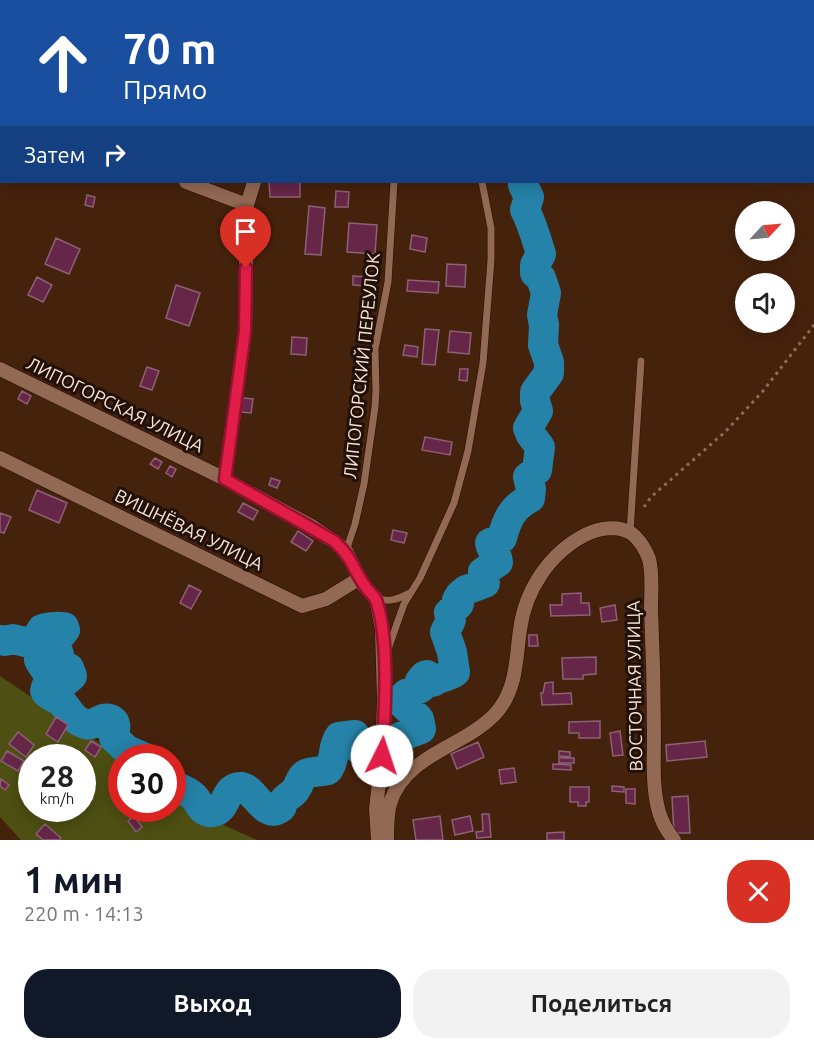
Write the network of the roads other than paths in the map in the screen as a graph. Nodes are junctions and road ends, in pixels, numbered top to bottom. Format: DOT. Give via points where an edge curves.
graph roads {
  1 [pos="189,183"];
  2 [pos="254,183"];
  3 [pos="394,183"];
  4 [pos="482,183"];
  5 [pos="247,205"];
  6 [pos="641,361"];
  7 [pos="0,369"];
  8 [pos="0,458"];
  9 [pos="225,479"];
  10 [pos="630,533"];
  11 [pos="346,551"];
  12 [pos="360,578"];
  13 [pos="412,592"];
  14 [pos="376,598"];
  15 [pos="384,660"];
  16 [pos="378,840"];
  17 [pos="387,840"];
  18 [pos="674,840"];
  1 -- 5 [label="street"];
  2 -- 5 [label="street, ЛИПОГОРСКАЯ УЛИЦА"];
  3 -- 11 [label="lane, ЛИПОГОРСКИЙ ПЕРЕУЛОК" via="388,282 375,349 375,407 364,484"];
  4 -- 13 [label="lane" via="491,228 491,260 483,363 468,451 454,503"];
  5 -- 9 [label="street, ЛИПОГОРСКАЯ УЛИЦА" via="245,331"];
  6 -- 10 [label="lane"];
  7 -- 9 [label="street, ЛИПОГОРСКАЯ УЛИЦА"];
  8 -- 12 [label="street, ВИШНЁВАЯ УЛИЦА" via="302,606 326,599"];
  9 -- 11 [label="street"];
  10 -- 17 [label="street" via="609,529 586,535 564,549 544,571 525,607 515,672 501,708 480,727 419,764 399,784 389,805"];
  10 -- 18 [label="street, ВОСТОЧНАЯ УЛИЦА" via="649,560 656,790 661,819"];
  11 -- 12 [label="street"];
  12 -- 14 [label="street"];
  13 -- 14 [label="lane" via="396,600"];
  13 -- 15 [label="lane"];
  14 -- 15 [label="street"];
  15 -- 16 [label="street" via="384,726 376,809"];
}
